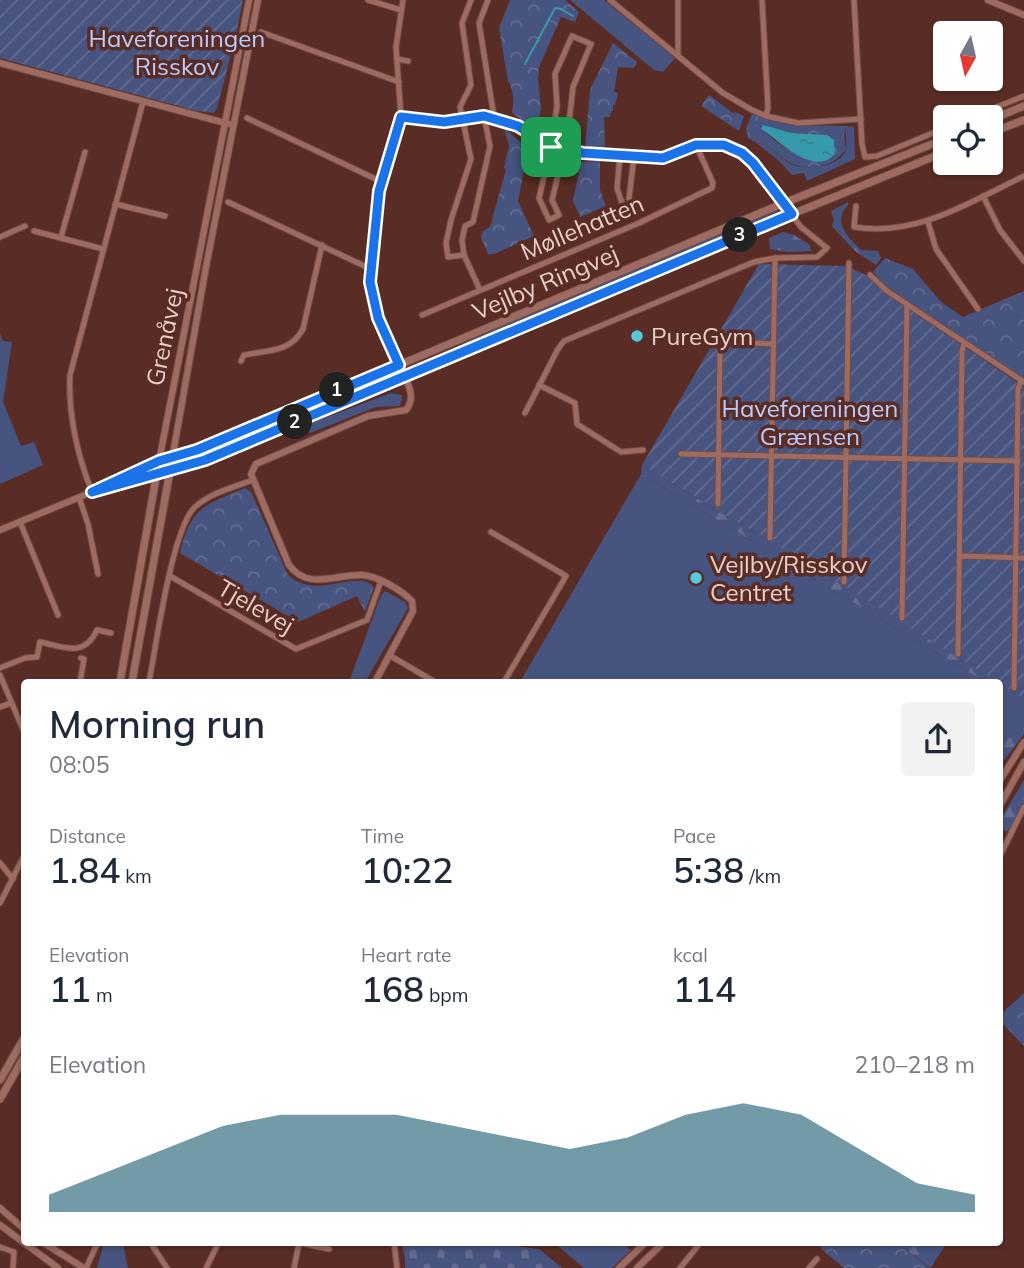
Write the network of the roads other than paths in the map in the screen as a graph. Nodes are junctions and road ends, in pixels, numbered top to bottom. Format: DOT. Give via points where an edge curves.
graph roads {
  1 [pos="249,0"];
  2 [pos="258,0"];
  3 [pos="368,0"];
  4 [pos="471,0"];
  5 [pos="488,0"];
  6 [pos="610,0"];
  7 [pos="678,0"];
  8 [pos="762,0"];
  9 [pos="854,0"];
  10 [pos="988,0"];
  11 [pos="403,1"];
  12 [pos="411,2"];
  13 [pos="401,10"];
  14 [pos="1024,15"];
  15 [pos="398,30"];
  16 [pos="261,32"];
  17 [pos="407,32"];
  18 [pos="678,56"];
  19 [pos="397,60"];
  20 [pos="408,61"];
  21 [pos="0,63"];
  22 [pos="399,82"];
  23 [pos="1024,96"];
  24 [pos="143,102"];
  25 [pos="1002,105"];
  26 [pos="1024,106"];
  27 [pos="1003,115"];
  28 [pos="484,116"];
  29 [pos="766,116"];
  30 [pos="401,117"];
  31 [pos="494,117"];
  32 [pos="247,118"];
  33 [pos="462,120"];
  34 [pos="861,120"];
  35 [pos="1024,120"];
  36 [pos="225,123"];
  37 [pos="234,125"];
  38 [pos="1003,129"];
  39 [pos="933,133"];
  40 [pos="933,144"];
  41 [pos="696,145"];
  42 [pos="551,147"];
  43 [pos="563,150"];
  44 [pos="85,152"];
  45 [pos="620,156"];
  46 [pos="634,156"];
  47 [pos="933,157"];
  48 [pos="1024,176"];
  49 [pos="382,182"];
  50 [pos="983,196"];
  51 [pos="629,200"];
  52 [pos="228,202"];
  53 [pos="622,203"];
  54 [pos="784,203"];
  55 [pos="115,204"];
  56 [pos="856,206"];
  57 [pos="792,214"];
  58 [pos="165,216"];
  59 [pos="450,220"];
  60 [pos="928,222"];
  61 [pos="25,226"];
  62 [pos="465,226"];
  63 [pos="34,231"];
  64 [pos="0,237"];
  65 [pos="61,237"];
  66 [pos="322,246"];
  67 [pos="103,248"];
  68 [pos="464,255"];
  69 [pos="775,258"];
  70 [pos="1024,261"];
  71 [pos="849,263"];
  72 [pos="371,269"];
  73 [pos="870,275"];
  74 [pos="480,290"];
  75 [pos="907,304"];
  76 [pos="978,309"];
  77 [pos="422,315"];
  78 [pos="964,343"];
  79 [pos="774,344"];
  80 [pos="241,361"];
  81 [pos="399,365"];
  82 [pos="404,376"];
  83 [pos="1023,382"];
  84 [pos="539,385"];
  85 [pos="525,413"];
  86 [pos="643,450"];
  87 [pos="681,454"];
  88 [pos="719,454"];
  89 [pos="772,455"];
  90 [pos="846,456"];
  91 [pos="173,457"];
  92 [pos="904,458"];
  93 [pos="961,459"];
  94 [pos="159,461"];
  95 [pos="1018,461"];
  96 [pos="170,471"];
  97 [pos="156,474"];
  98 [pos="253,480"];
  99 [pos="92,492"];
  100 [pos="79,497"];
  101 [pos="718,504"];
  102 [pos="20,522"];
  103 [pos="0,530"];
  104 [pos="491,532"];
  105 [pos="770,538"];
  106 [pos="960,556"];
  107 [pos="1016,558"];
  108 [pos="1024,558"];
  109 [pos="98,574"];
  110 [pos="170,576"];
  111 [pos="381,581"];
  112 [pos="844,582"];
  113 [pos="58,615"];
  114 [pos="902,618"];
  115 [pos="111,633"];
  116 [pos="958,654"];
  117 [pos="389,655"];
  118 [pos="81,658"];
  119 [pos="0,667"];
  120 [pos="0,675"];
  121 [pos="81,679"];
  122 [pos="121,679"];
  123 [pos="133,679"];
  124 [pos="150,679"];
  125 [pos="377,679"];
  126 [pos="430,679"];
  127 [pos="506,679"];
  128 [pos="1014,688"];
  129 [pos="11,703"];
  130 [pos="0,707"];
  131 [pos="21,714"];
  132 [pos="17,716"];
  133 [pos="21,725"];
  134 [pos="1024,742"];
  135 [pos="1024,762"];
  136 [pos="1003,776"];
  137 [pos="1003,800"];
  138 [pos="1024,807"];
  139 [pos="1003,850"];
  140 [pos="21,862"];
  141 [pos="0,863"];
  142 [pos="13,878"];
  143 [pos="0,903"];
  144 [pos="21,1043"];
  145 [pos="21,1062"];
  146 [pos="0,1080"];
  147 [pos="0,1099"];
  148 [pos="0,1208"];
  149 [pos="0,1225"];
  150 [pos="21,1226"];
  151 [pos="21,1241"];
  152 [pos="28,1246"];
  153 [pos="49,1246"];
  154 [pos="96,1246"];
  155 [pos="153,1246"];
  156 [pos="217,1246"];
  157 [pos="298,1246"];
  158 [pos="314,1246"];
  159 [pos="394,1246"];
  160 [pos="642,1246"];
  161 [pos="660,1246"];
  162 [pos="698,1246"];
  163 [pos="0,1247"];
  164 [pos="329,1249"];
  165 [pos="817,1259"];
  166 [pos="13,1268"];
  167 [pos="58,1268"];
  168 [pos="85,1268"];
  169 [pos="167,1268"];
  170 [pos="206,1268"];
  171 [pos="294,1268"];
  172 [pos="397,1268"];
  173 [pos="619,1268"];
  174 [pos="637,1268"];
  175 [pos="680,1268"];
  176 [pos="809,1268"];
  1 -- 36 [label="street, Grenåvej"];
  2 -- 37 [label="street, Grenåvej"];
  3 -- 13 [label="street"];
  4 -- 33 [label="street" via="462,23 471,85 460,107"];
  5 -- 31 [label="street" via="479,23"];
  6 -- 18 [label="street"];
  7 -- 18 [label="street"];
  8 -- 29 [label="street"];
  9 -- 34 [label="street"];
  10 -- 14 [label="street"];
  11 -- 12 [label="street"];
  11 -- 13 [label="street"];
  13 -- 15 [label="street"];
  15 -- 17 [label="street"];
  15 -- 19 [label="street"];
  16 -- 22 [label="street"];
  18 -- 29 [label="street" via="723,93"];
  19 -- 20 [label="street"];
  19 -- 22 [label="street"];
  21 -- 24 [label="street"];
  22 -- 30 [label="street"];
  23 -- 25 [label="street"];
  24 -- 36 [label="street"];
  24 -- 55 [label="street"];
  26 -- 27 [label="main road"];
  28 -- 31 [label="street"];
  28 -- 33 [label="street"];
  28 -- 62 [label="street" via="490,146 486,170 473,222"];
  29 -- 34 [label="street" via="798,123"];
  30 -- 33 [label="street"];
  30 -- 49 [label="street"];
  31 -- 42 [label="street"];
  32 -- 49 [label="street"];
  33 -- 59 [label="street" via="471,159"];
  34 -- 39 [label="street" via="863,153 870,159"];
  35 -- 38 [label="main road"];
  36 -- 37 [label="street"];
  36 -- 94 [label="street, Grenåvej"];
  37 -- 91 [label="street, Grenåvej"];
  40 -- 54 [label="main road, Vejlby Ringvej"];
  41 -- 46 [label="street" via="663,158"];
  41 -- 54 [label="street" via="724,145 742,153"];
  41 -- 74 [label="street, Møllehatten" via="712,188"];
  42 -- 43 [label="street"];
  42 -- 43 [label="street" via="540,198 549,220 559,215 552,200"];
  42 -- 43 [label="street" via="556,69 572,36 591,44 573,87"];
  43 -- 45 [label="street"];
  44 -- 65 [label="street"];
  45 -- 46 [label="street"];
  45 -- 53 [label="street" via="617,188"];
  46 -- 51 [label="street"];
  47 -- 57 [label="main road, Vejlby Ringvej"];
  48 -- 50 [label="street"];
  49 -- 72 [label="street"];
  50 -- 60 [label="street"];
  50 -- 70 [label="street" via="1000,230"];
  52 -- 66 [label="street"];
  54 -- 57 [label="street"];
  54 -- 81 [label="main road, Vejlby Ringvej"];
  55 -- 58 [label="street"];
  55 -- 67 [label="street"];
  56 -- 60 [label="street" via="854,227 898,228"];
  57 -- 69 [label="street" via="827,248 813,258"];
  57 -- 82 [label="main road, Vejlby Ringvej"];
  59 -- 62 [label="street"];
  59 -- 68 [label="street" via="448,257"];
  60 -- 76 [label="street" via="936,249"];
  61 -- 64 [label="street"];
  62 -- 68 [label="street"];
  63 -- 65 [label="street"];
  65 -- 67 [label="street"];
  66 -- 72 [label="street"];
  66 -- 80 [label="street" via="299,337 290,345 244,355"];
  67 -- 99 [label="street" via="69,386 78,452"];
  68 -- 74 [label="street"];
  69 -- 79 [label="street"];
  69 -- 84 [label="street" via="741,267 564,341"];
  71 -- 90 [label="street"];
  72 -- 81 [label="street" via="374,305"];
  73 -- 75 [label="street"];
  74 -- 77 [label="street, Møllehatten"];
  75 -- 78 [label="street"];
  75 -- 92 [label="street"];
  78 -- 83 [label="street"];
  78 -- 93 [label="street"];
  79 -- 88 [label="street" via="721,344"];
  79 -- 89 [label="street"];
  81 -- 82 [label="street"];
  81 -- 91 [label="main road, Vejlby Ringvej"];
  82 -- 96 [label="main road, Vejlby Ringvej"];
  82 -- 98 [label="street" via="412,399 406,410 368,416 256,464"];
  83 -- 95 [label="street" via="1018,389"];
  84 -- 85 [label="street"];
  84 -- 86 [label="street" via="575,403 577,424 621,452"];
  87 -- 88 [label="street"];
  88 -- 89 [label="street"];
  88 -- 101 [label="street"];
  89 -- 90 [label="street"];
  89 -- 105 [label="street"];
  90 -- 92 [label="street"];
  90 -- 112 [label="street"];
  91 -- 94 [label="main road, Vejlby Ringvej"];
  91 -- 96 [label="street, Grenåvej"];
  92 -- 93 [label="street"];
  92 -- 114 [label="street"];
  93 -- 95 [label="street"];
  93 -- 106 [label="street"];
  94 -- 97 [label="main road, Grenåvej"];
  94 -- 99 [label="street"];
  95 -- 107 [label="street"];
  96 -- 97 [label="street"];
  96 -- 123 [label="main road, Grenåvej"];
  97 -- 99 [label="street"];
  97 -- 122 [label="main road, Grenåvej"];
  98 -- 110 [label="street" via="194,508 181,530"];
  98 -- 111 [label="street" via="289,565 298,575 316,580 362,575"];
  99 -- 100 [label="street"];
  100 -- 102 [label="street"];
  100 -- 109 [label="street"];
  102 -- 103 [label="street"];
  102 -- 113 [label="street"];
  104 -- 127 [label="street" via="566,576"];
  106 -- 107 [label="street"];
  106 -- 116 [label="street"];
  107 -- 108 [label="street"];
  107 -- 128 [label="street"];
  110 -- 111 [label="street, Tjelevej" via="296,649 367,620"];
  110 -- 124 [label="street"];
  111 -- 117 [label="street" via="413,602 413,611"];
  115 -- 119 [label="street" via="97,630 80,649 40,642 37,657"];
  117 -- 125 [label="street"];
  117 -- 126 [label="street"];
  118 -- 121 [label="street"];
  120 -- 129 [label="street"];
  129 -- 130 [label="street"];
  129 -- 132 [label="street"];
  131 -- 132 [label="street"];
  132 -- 133 [label="street"];
  134 -- 136 [label="street"];
  135 -- 137 [label="street"];
  138 -- 139 [label="street"];
  140 -- 142 [label="street"];
  141 -- 142 [label="street"];
  142 -- 143 [label="street"];
  144 -- 146 [label="main road"];
  145 -- 147 [label="main road"];
  148 -- 150 [label="street"];
  149 -- 151 [label="street"];
  152 -- 167 [label="street"];
  153 -- 168 [label="street"];
  154 -- 168 [label="street"];
  155 -- 169 [label="street"];
  156 -- 170 [label="street"];
  157 -- 171 [label="street"];
  158 -- 164 [label="street"];
  159 -- 172 [label="street"];
  160 -- 173 [label="street"];
  161 -- 174 [label="street"];
  162 -- 175 [label="street"];
  163 -- 166 [label="street" via="14,1252"];
  165 -- 176 [label="street"];
}
